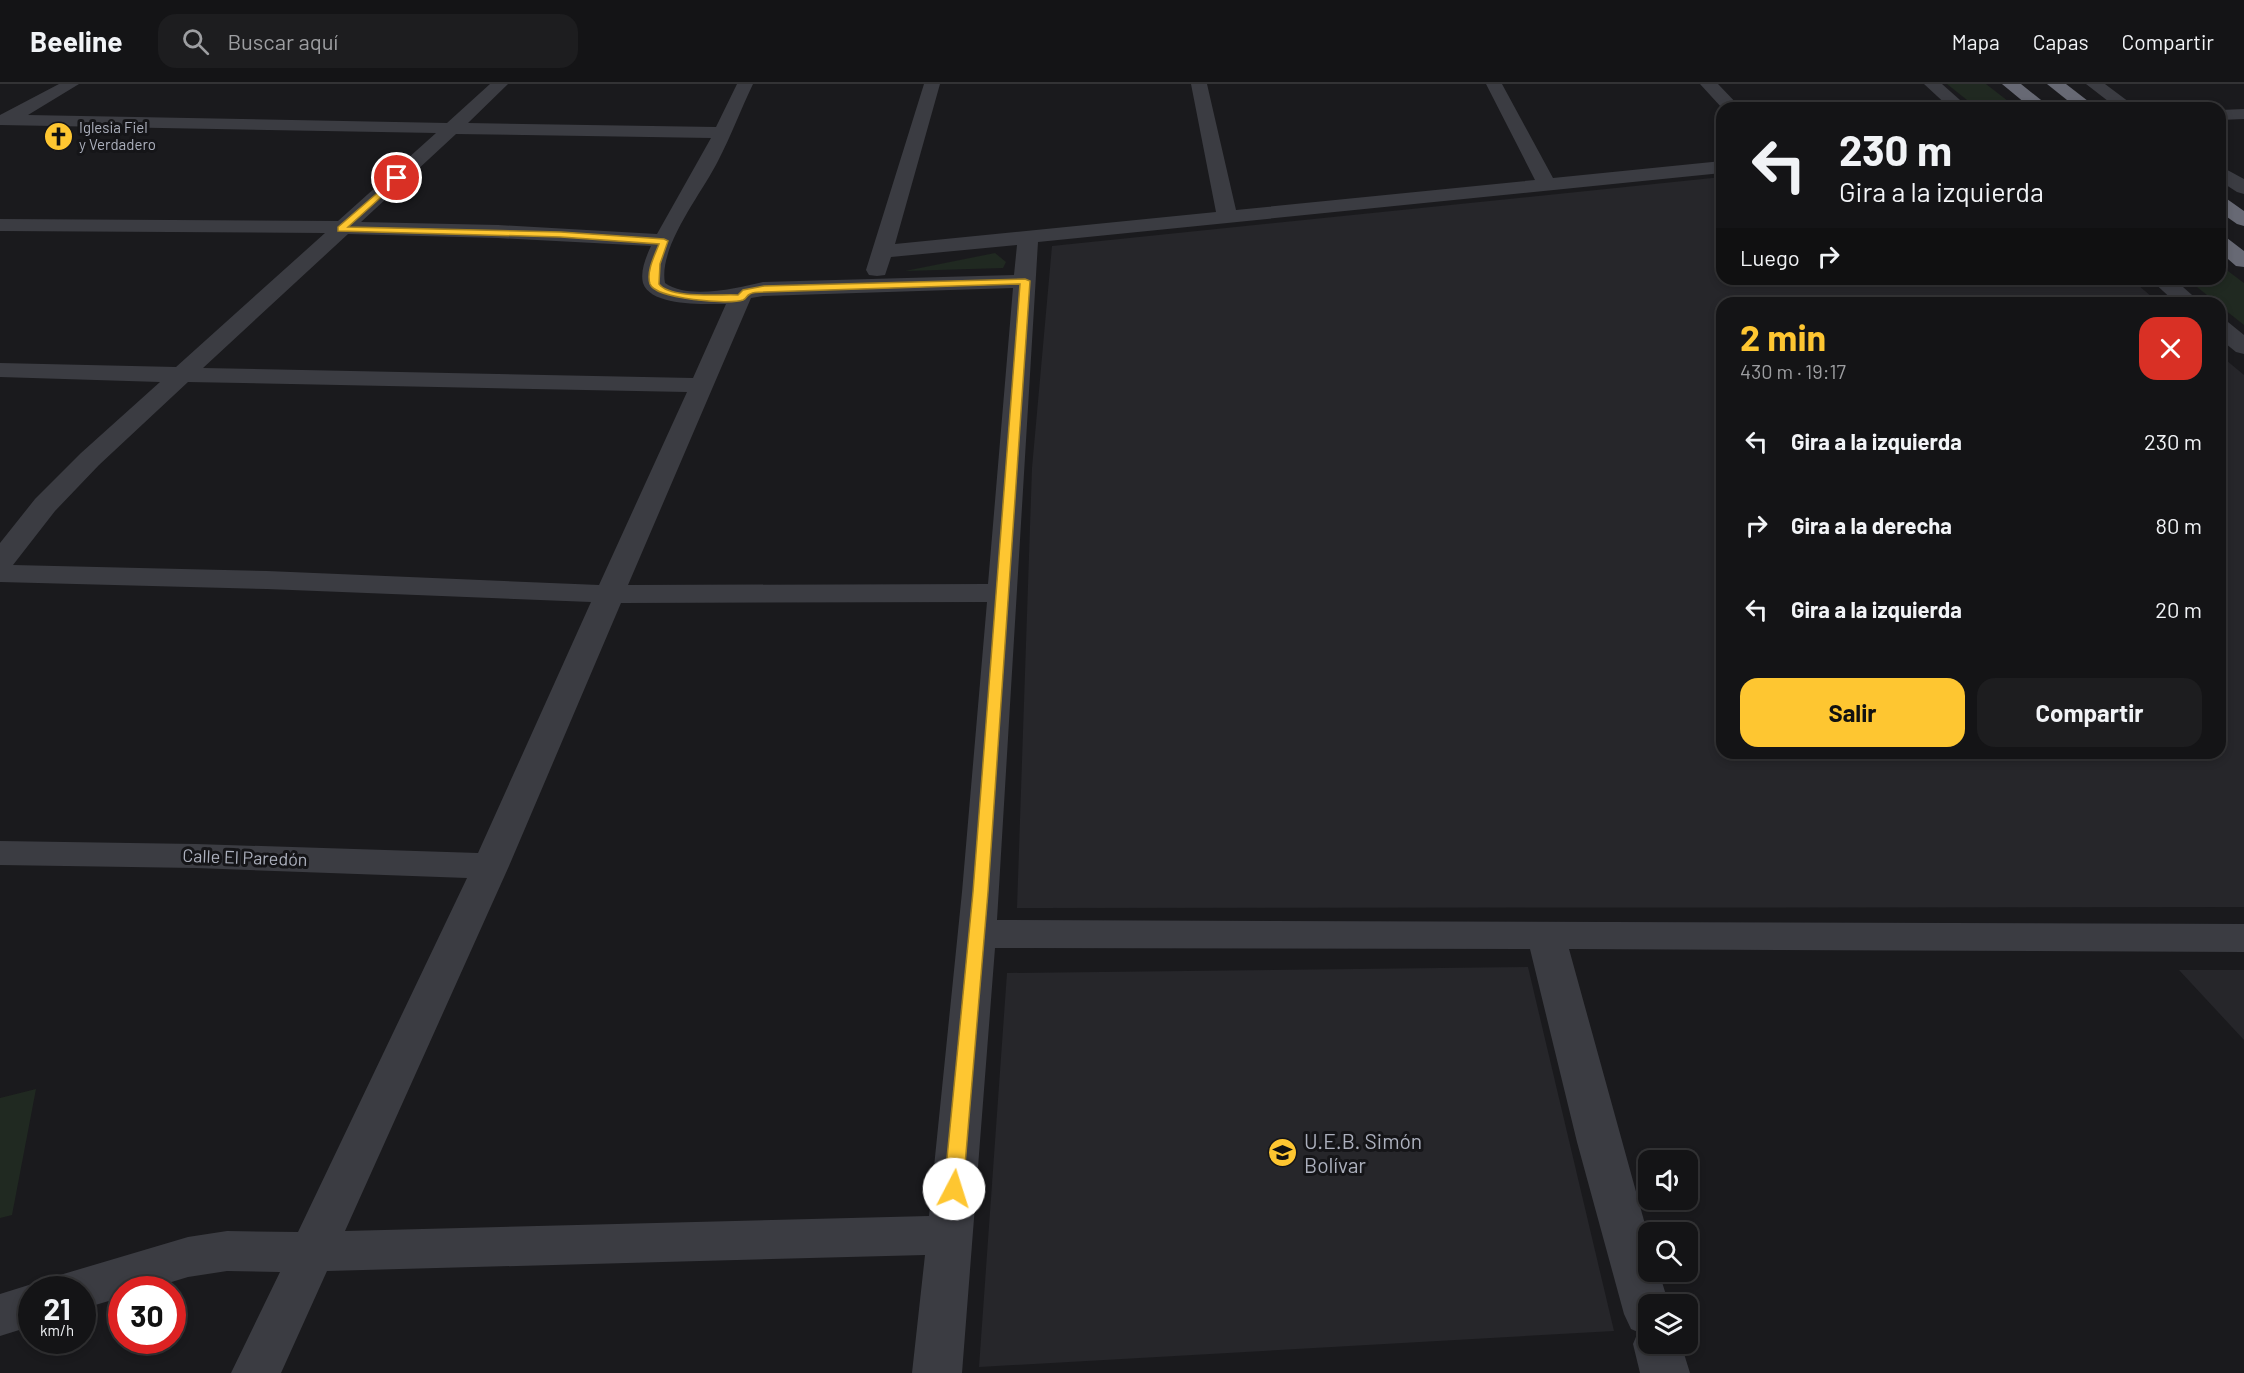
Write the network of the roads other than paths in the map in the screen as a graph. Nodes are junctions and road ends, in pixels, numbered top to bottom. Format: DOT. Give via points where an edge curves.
graph roads {
  1 [pos="71,84"];
  2 [pos="500,84"];
  3 [pos="745,84"];
  4 [pos="932,84"];
  5 [pos="1199,84"];
  6 [pos="1494,84"];
  7 [pos="1708,84"];
  8 [pos="1932,84"];
  9 [pos="2010,84"];
  10 [pos="2055,84"];
  11 [pos="2094,84"];
  12 [pos="1726,102"];
  13 [pos="1953,102"];
  14 [pos="2034,102"];
  15 [pos="2080,102"];
  16 [pos="2120,102"];
  17 [pos="2244,114"];
  18 [pos="2226,115"];
  19 [pos="2,122"];
  20 [pos="451,128"];
  21 [pos="722,133"];
  22 [pos="1716,168"];
  23 [pos="2226,176"];
  24 [pos="1547,185"];
  25 [pos="2244,188"];
  26 [pos="2226,207"];
  27 [pos="1227,217"];
  28 [pos="2244,220"];
  29 [pos="0,225"];
  30 [pos="340,229"];
  31 [pos="1028,237"];
  32 [pos="664,241"];
  33 [pos="2226,247"];
  34 [pos="882,252"];
  35 [pos="2244,261"];
  36 [pos="1025,281"];
  37 [pos="2168,285"];
  38 [pos="872,286"];
  39 [pos="741,297"];
  40 [pos="2183,297"];
  41 [pos="2226,332"];
  42 [pos="2244,347"];
  43 [pos="0,370"];
  44 [pos="180,374"];
  45 [pos="702,385"];
  46 [pos="0,562"];
  47 [pos="0,573"];
  48 [pos="1003,593"];
  49 [pos="610,594"];
  50 [pos="0,853"];
  51 [pos="491,866"];
  52 [pos="976,934"];
  53 [pos="1546,937"];
  54 [pos="2244,938"];
  55 [pos="949,1235"];
  56 [pos="312,1252"];
  57 [pos="96,1284"];
  58 [pos="1642,1294"];
  59 [pos="18,1309"];
  60 [pos="0,1315"];
  61 [pos="1660,1354"];
  62 [pos="256,1373"];
  63 [pos="937,1373"];
  64 [pos="1665,1373"];
  1 -- 19 [label="street"];
  2 -- 20 [label="street"];
  3 -- 21 [label="street"];
  4 -- 34 [label="street"];
  5 -- 27 [label="street"];
  6 -- 24 [label="street"];
  7 -- 12 [label="street"];
  8 -- 13 [label="street"];
  9 -- 14 [label="highway"];
  10 -- 15 [label="highway"];
  11 -- 16 [label="street"];
  17 -- 18 [label="street"];
  19 -- 20 [label="street"];
  20 -- 21 [label="street"];
  20 -- 30 [label="street"];
  21 -- 32 [label="street"];
  22 -- 24 [label="street"];
  23 -- 25 [label="street"];
  24 -- 27 [label="street"];
  26 -- 28 [label="highway"];
  27 -- 31 [label="street"];
  29 -- 30 [label="street"];
  30 -- 32 [label="street"];
  30 -- 44 [label="street"];
  31 -- 34 [label="street"];
  31 -- 36 [label="street"];
  32 -- 39 [label="street" via="653,274 658,289 690,297"];
  33 -- 35 [label="highway"];
  34 -- 38 [label="street"];
  36 -- 38 [label="street"];
  36 -- 48 [label="street"];
  37 -- 40 [label="street"];
  38 -- 39 [label="street" via="764,289 746,292"];
  39 -- 45 [label="street"];
  41 -- 42 [label="street"];
  43 -- 44 [label="street"];
  44 -- 45 [label="street"];
  44 -- 46 [label="street" via="45,505"];
  45 -- 49 [label="street"];
  47 -- 49 [label="street" via="267,579"];
  48 -- 49 [label="street"];
  48 -- 52 [label="street"];
  49 -- 51 [label="street"];
  50 -- 51 [label="street, Calle El Paredón"];
  51 -- 56 [label="street"];
  52 -- 53 [label="street"];
  52 -- 55 [label="street"];
  53 -- 54 [label="street"];
  53 -- 58 [label="street"];
  55 -- 56 [label="street"];
  55 -- 63 [label="street"];
  56 -- 57 [label="street" via="227,1251 188,1257"];
  56 -- 62 [label="street"];
  59 -- 60 [label="street"];
  61 -- 64 [label="street"];
}
